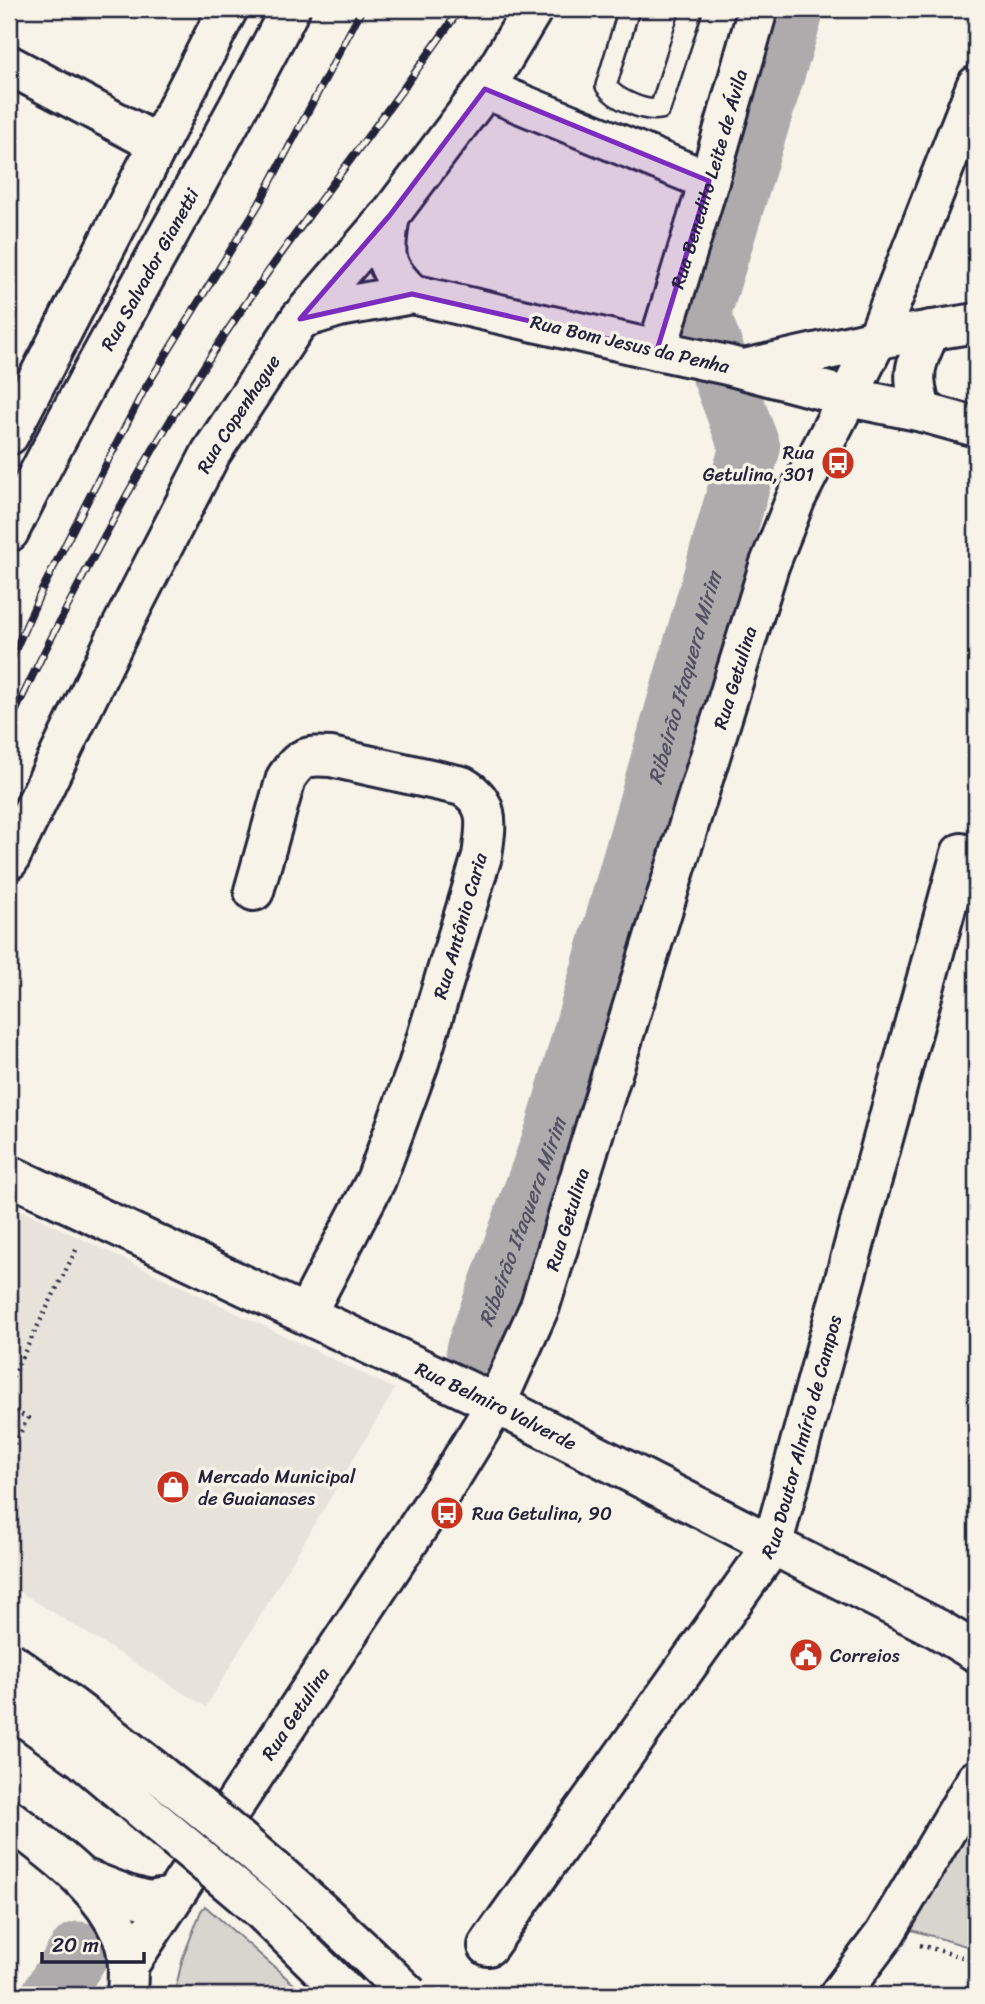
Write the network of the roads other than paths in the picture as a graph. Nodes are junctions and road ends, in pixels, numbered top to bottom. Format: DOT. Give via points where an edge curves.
graph roads {
  1 [pos="228,9"];
  2 [pos="290,9"];
  3 [pos="533,9"];
  4 [pos="629,9"];
  5 [pos="692,9"];
  6 [pos="758,9"];
  7 [pos="9,65"];
  8 [pos="976,86"];
  9 [pos="485,89"];
  10 [pos="158,144"];
  11 [pos="709,181"];
  12 [pos="390,215"];
  13 [pos="412,294"];
  14 [pos="300,319"];
  15 [pos="976,323"];
  16 [pos="931,330"];
  17 [pos="877,339"];
  18 [pos="670,352"];
  19 [pos="736,367"];
  20 [pos="848,397"];
  21 [pos="922,412"];
  22 [pos="976,427"];
  23 [pos="9,435"];
  24 [pos="9,532"];
  25 [pos="961,853"];
  26 [pos="9,860"];
  27 [pos="254,891"];
  28 [pos="9,1175"];
  29 [pos="306,1314"];
  30 [pos="496,1404"];
  31 [pos="772,1546"];
  32 [pos="976,1652"];
  33 [pos="9,1661"];
  34 [pos="9,1706"];
  35 [pos="976,1780"];
  36 [pos="9,1819"];
  37 [pos="83,1878"];
  38 [pos="172,1897"];
  39 [pos="488,1947"];
  40 [pos="128,1981"];
  41 [pos="348,1995"];
  42 [pos="409,1995"];
  43 [pos="839,1995"];
  1 -- 10 [label="main road"];
  2 -- 24 [label="main road, Rua Salvador Gianetti"];
  3 -- 9 [label="main road, Rua Copenhague"];
  4 -- 5 [label="lane" via="606,86 611,94 651,110 660,109"];
  6 -- 11 [label="main road, Rua Benedito Leite de Ávila"];
  7 -- 10 [label="main road"];
  8 -- 17 [label="main road, Rua Getulina"];
  9 -- 11 [label="main road"];
  9 -- 12 [label="main road, Rua Copenhague"];
  10 -- 23 [label="main road"];
  11 -- 18 [label="main road, Rua Benedito Leite de Ávila"];
  12 -- 13 [label="main road" via="384,249 396,278"];
  12 -- 14 [label="main road, Rua Copenhague"];
  13 -- 14 [label="main road, Rua Bom Jesus da Penha"];
  13 -- 18 [label="main road, Rua Bom Jesus da Penha"];
  14 -- 26 [label="main road, Rua Copenhague" via="211,453"];
  15 -- 16 [label="main road, Rua Bom Jesus da Penha"];
  16 -- 17 [label="main road, Rua Bom Jesus da Penha"];
  16 -- 21 [label="main road" via="914,374"];
  17 -- 19 [label="main road, Rua Bom Jesus da Penha"];
  17 -- 20 [label="main road, Rua Getulina"];
  18 -- 19 [label="main road, Rua Bom Jesus da Penha"];
  19 -- 20 [label="main road"];
  20 -- 21 [label="main road"];
  20 -- 30 [label="main road, Rua Getulina" via="796,498 769,566 540,1306"];
  21 -- 22 [label="main road"];
  25 -- 31 [label="main road, Rua Doutor Almírio de Campos"];
  27 -- 29 [label="main road, Rua Antônio Caria" via="286,778 296,763 311,755 462,786 483,805 482,856 418,1066 376,1180"];
  28 -- 29 [label="main road, Rua Belmiro Valverde"];
  29 -- 30 [label="main road, Rua Belmiro Valverde"];
  30 -- 31 [label="main road, Rua Belmiro Valverde"];
  30 -- 38 [label="main road, Rua Getulina"];
  31 -- 32 [label="main road, Rua Belmiro Valverde"];
  31 -- 39 [label="main road, Rua Doutor Almírio de Campos"];
  33 -- 42 [label="main road, bridge" via="85,1715 243,1843"];
  34 -- 41 [label="main road, bridge" via="81,1758 260,1909"];
  35 -- 43 [label="main road" via="884,1936"];
  36 -- 37 [label="main road"];
  37 -- 38 [label="main road" via="149,1901"];
  37 -- 40 [label="main road" via="123,1937"];
  38 -- 40 [label="main road, Rua Getulina"];
}
